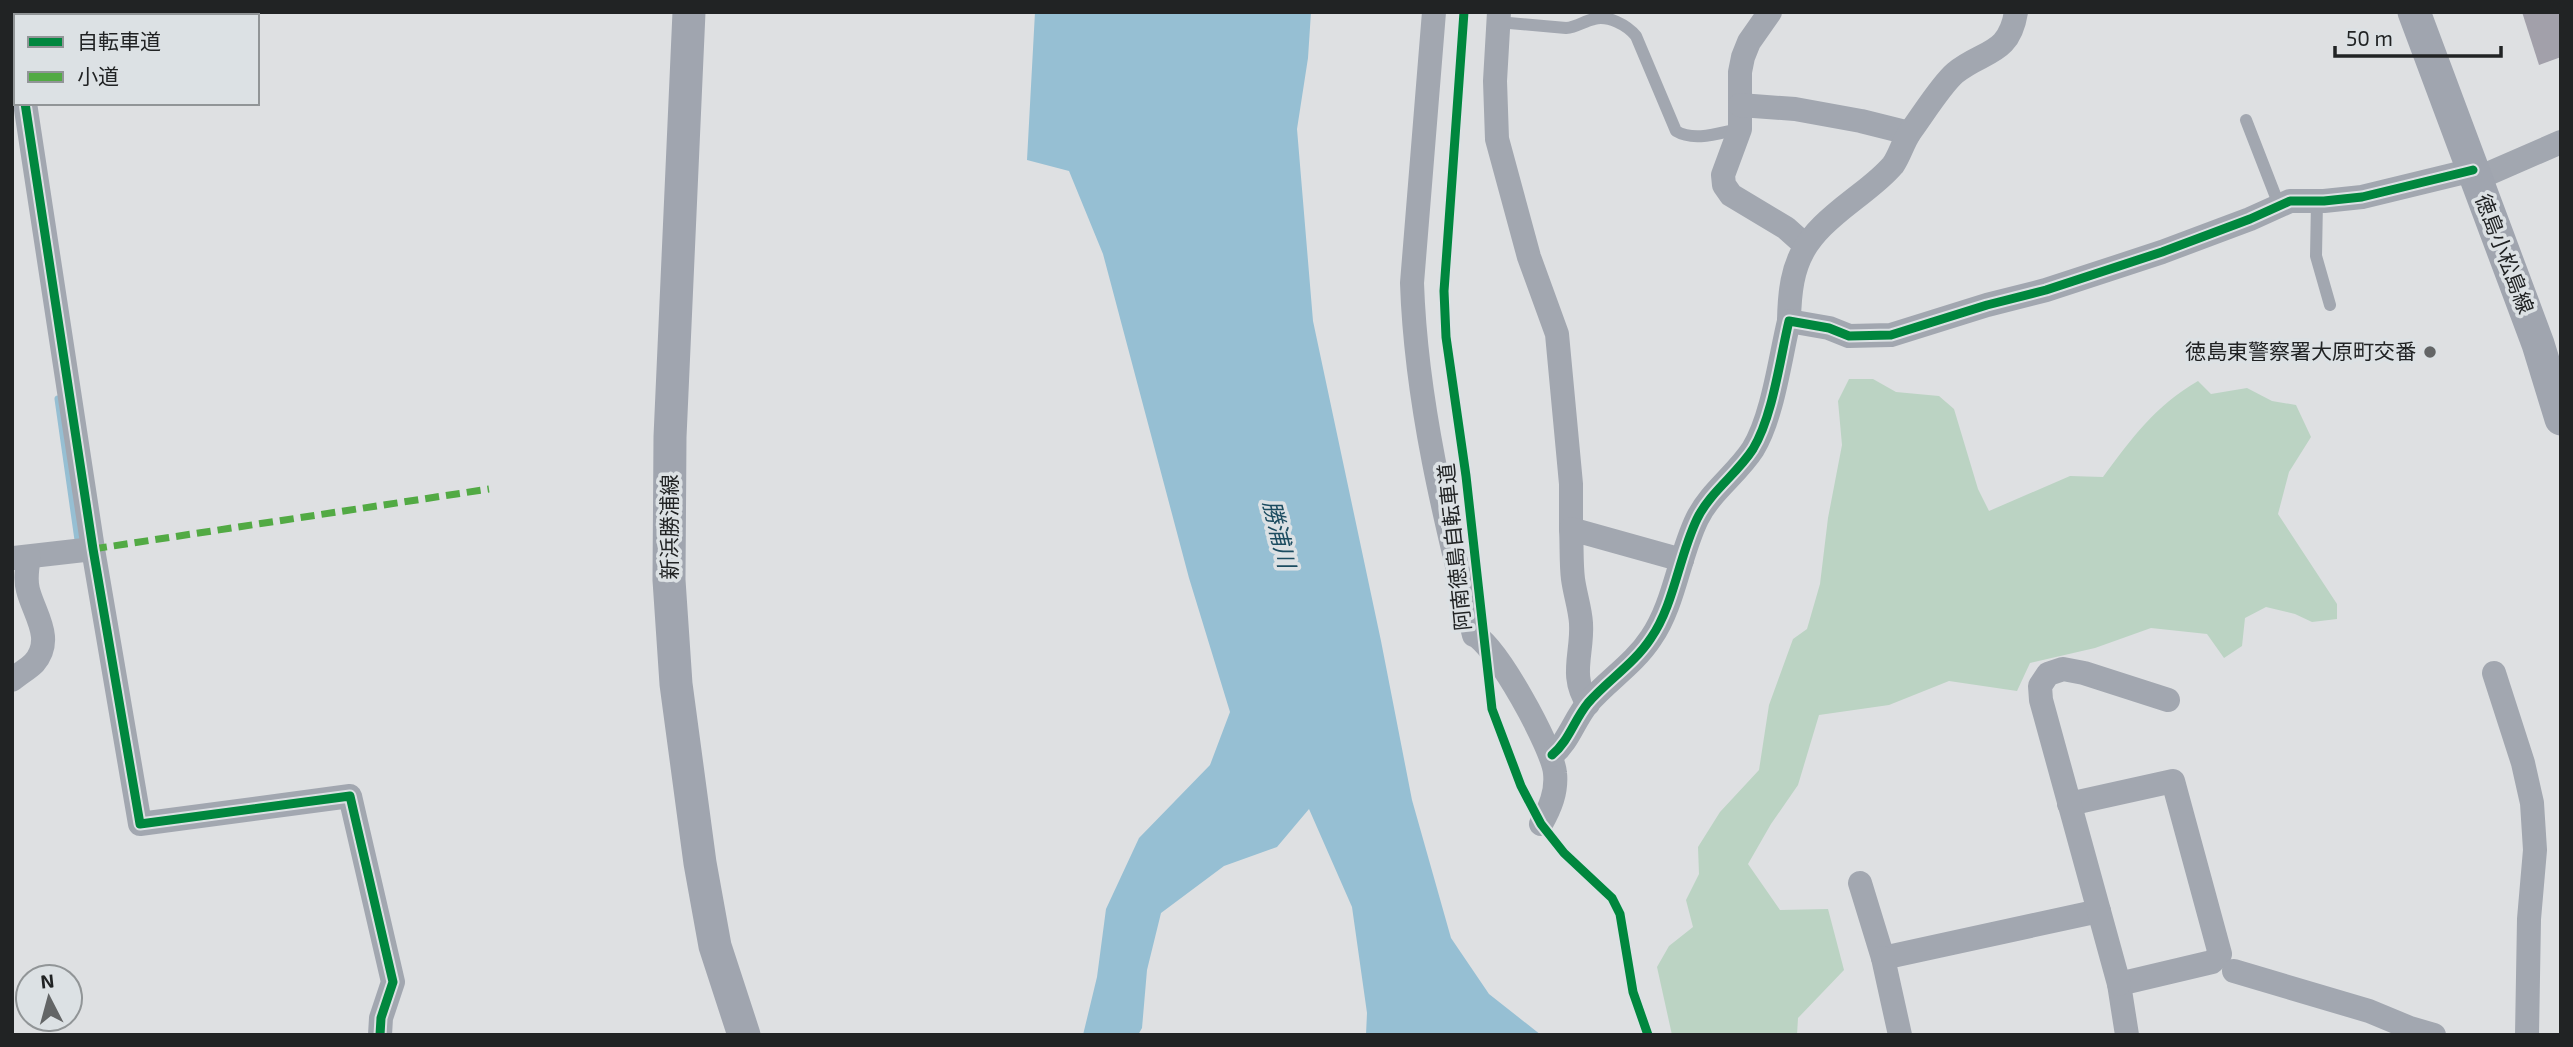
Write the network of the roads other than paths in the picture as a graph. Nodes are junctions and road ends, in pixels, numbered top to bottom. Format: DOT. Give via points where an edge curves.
graph roads {
  1 [pos="689,12"];
  2 [pos="1434,12"];
  3 [pos="1770,12"];
  4 [pos="2016,12"];
  5 [pos="2414,12"];
  6 [pos="1499,17"];
  7 [pos="25,105"];
  8 [pos="1740,117"];
  9 [pos="2246,120"];
  10 [pos="1909,133"];
  11 [pos="2561,142"];
  12 [pos="2475,175"];
  13 [pos="2317,201"];
  14 [pos="2279,205"];
  15 [pos="1805,245"];
  16 [pos="2330,305"];
  17 [pos="1789,320"];
  18 [pos="2561,419"];
  19 [pos="1571,529"];
  20 [pos="93,549"];
  21 [pos="20,558"];
  22 [pos="1682,560"];
  23 [pos="2494,673"];
  24 [pos="12,680"];
  25 [pos="2168,700"];
  26 [pos="1588,704"];
  27 [pos="1552,755"];
  28 [pos="2069,804"];
  29 [pos="1541,824"];
  30 [pos="1860,883"];
  31 [pos="2099,911"];
  32 [pos="1883,958"];
  33 [pos="2234,971"];
  34 [pos="2119,984"];
  35 [pos="2124,1034"];
  36 [pos="380,1035"];
  37 [pos="744,1035"];
  38 [pos="1900,1035"];
  39 [pos="2434,1035"];
  40 [pos="2527,1035"];
  1 -- 37 [label="main road, 新浜勝浦線" via="670,437 669,580 676,684 700,863 715,946"];
  2 -- 27 [label="street" via="1412,283 1422,397 1474,635 1482,638 1510,680"];
  3 -- 8 [label="street" via="1743,57"];
  4 -- 10 [label="street" via="1999,48 1955,73"];
  5 -- 12 [label="main road, 徳島小松島線"];
  6 -- 8 [label="lane" via="1566,28 1602,18 1628,27 1676,131 1699,137"];
  6 -- 19 [label="street" via="1497,139 1529,257 1557,334"];
  7 -- 20 [label="street"];
  8 -- 10 [label="street" via="1795,109"];
  8 -- 15 [label="street" via="1724,185 1731,195"];
  9 -- 14 [label="lane"];
  10 -- 15 [label="street" via="1894,163 1876,183 1829,219"];
  11 -- 12 [label="street"];
  12 -- 13 [label="street"];
  12 -- 18 [label="main road, 徳島小松島線"];
  13 -- 14 [label="street"];
  13 -- 16 [label="lane" via="2316,256"];
  14 -- 17 [label="street" via="2162,252 1903,332 1849,336"];
  15 -- 17 [label="street" via="1789,294"];
  17 -- 22 [label="street" via="1755,445 1702,510"];
  19 -- 22 [label="street"];
  19 -- 26 [label="street" via="1581,629 1579,690"];
  20 -- 21 [label="street"];
  20 -- 36 [label="street" via="140,824 350,796 393,982"];
  21 -- 24 [label="street" via="43,627 43,643 35,662"];
  22 -- 26 [label="street" via="1653,636 1634,661"];
  23 -- 40 [label="street" via="2532,803 2535,850"];
  25 -- 28 [label="street" via="2084,673 2063,669 2048,674 2040,686 2041,700"];
  26 -- 27 [label="street" via="1562,747"];
  27 -- 29 [label="street" via="1554,798"];
  28 -- 31 [label="street"];
  28 -- 34 [label="street" via="2174,781 2220,954 2212,962"];
  30 -- 32 [label="street"];
  31 -- 32 [label="street"];
  31 -- 34 [label="street"];
  32 -- 38 [label="street"];
  33 -- 39 [label="street"];
  34 -- 35 [label="street"];
}
